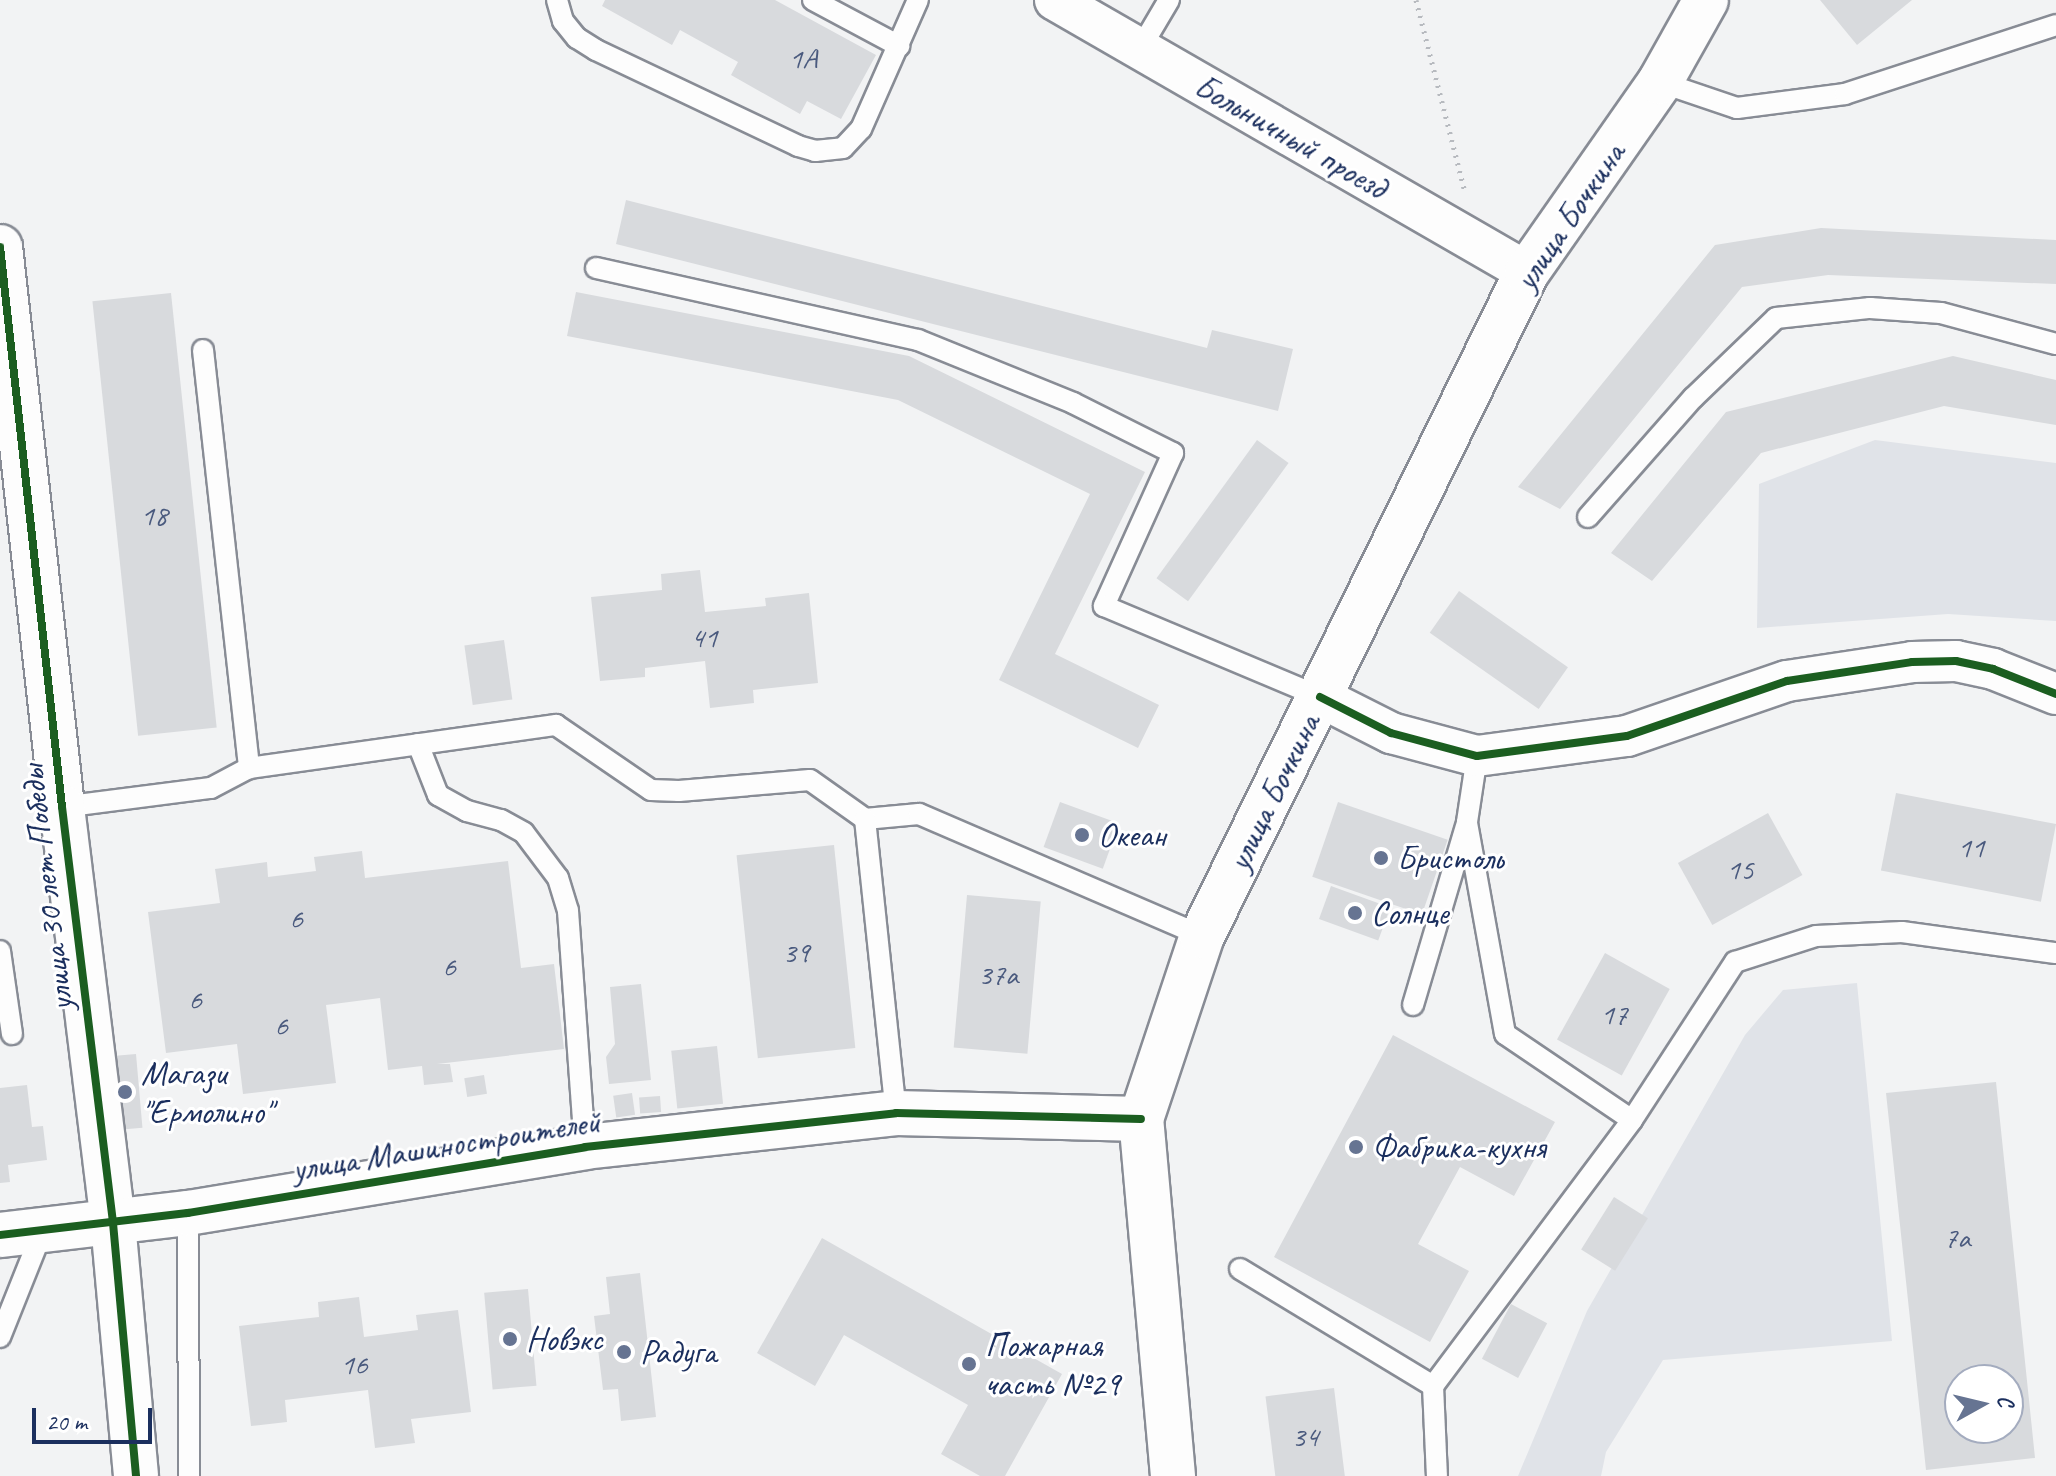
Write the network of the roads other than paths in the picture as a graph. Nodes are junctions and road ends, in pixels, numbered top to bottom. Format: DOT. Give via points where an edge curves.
graph roads {
  1 [pos="557,0"];
  2 [pos="813,0"];
  3 [pos="918,0"];
  4 [pos="1055,0"];
  5 [pos="1169,0"];
  6 [pos="1706,0"];
  7 [pos="2056,25"];
  8 [pos="899,46"];
  9 [pos="1140,49"];
  10 [pos="1660,82"];
  11 [pos="0,247"];
  12 [pos="596,268"];
  13 [pos="1527,272"];
  14 [pos="2056,344"];
  15 [pos="203,350"];
  16 [pos="1588,517"];
  17 [pos="2056,694"];
  18 [pos="1320,697"];
  19 [pos="418,744"];
  20 [pos="1477,756"];
  21 [pos="249,768"];
  22 [pos="62,807"];
  23 [pos="865,819"];
  24 [pos="1467,822"];
  25 [pos="1202,936"];
  26 [pos="0,951"];
  27 [pos="2056,953"];
  28 [pos="1413,1005"];
  29 [pos="12,1034"];
  30 [pos="896,1113"];
  31 [pos="1141,1119"];
  32 [pos="1632,1120"];
  33 [pos="585,1147"];
  34 [pos="188,1213"];
  35 [pos="113,1223"];
  36 [pos="21,1234"];
  37 [pos="1240,1269"];
  38 [pos="0,1337"];
  39 [pos="1433,1386"];
  40 [pos="136,1476"];
  41 [pos="189,1476"];
  42 [pos="1173,1476"];
  43 [pos="1437,1476"];
  1 -- 8 [label="lane" via="563,21 596,50 815,151 843,148 861,129"];
  2 -- 8 [label="lane"];
  3 -- 8 [label="lane"];
  4 -- 9 [label="street, Больничный проезд"];
  5 -- 9 [label="lane"];
  6 -- 10 [label="street, улица Бочкина"];
  7 -- 10 [label="lane" via="1845,94 1737,108"];
  9 -- 13 [label="street, Больничный проезд"];
  10 -- 13 [label="street, улица Бочкина"];
  11 -- 22 [label="street, улица 30 лет Победы"];
  12 -- 18 [label="lane" via="918,340 1073,403 1173,453 1104,606"];
  13 -- 18 [label="street, улица Бочкина"];
  14 -- 16 [label="lane" via="1941,313 1870,308 1776,318 1693,398"];
  15 -- 21 [label="lane"];
  17 -- 20 [label="street" via="1993,669 1956,661 1912,662 1787,681 1627,736"];
  18 -- 20 [label="street" via="1391,733"];
  18 -- 25 [label="street, улица Бочкина"];
  19 -- 21 [label="lane"];
  19 -- 23 [label="lane" via="556,725 651,790 810,780"];
  19 -- 33 [label="lane" via="438,795 524,833 558,878 568,911"];
  20 -- 24 [label="lane"];
  21 -- 22 [label="lane" via="211,788"];
  22 -- 35 [label="street, улица 30 лет Победы"];
  23 -- 25 [label="lane" via="919,814"];
  23 -- 30 [label="lane"];
  24 -- 28 [label="lane"];
  24 -- 32 [label="lane" via="1505,1034"];
  25 -- 31 [label="street, улица Бочкина"];
  26 -- 29 [label="lane"];
  27 -- 32 [label="lane" via="1902,932 1816,936 1735,962"];
  30 -- 31 [label="street, улица Машиностроителей"];
  30 -- 33 [label="street, улица Машиностроителей"];
  31 -- 42 [label="street, улица Бочкина"];
  32 -- 39 [label="lane"];
  33 -- 34 [label="street, улица Машиностроителей"];
  34 -- 35 [label="street, улица Машиностроителей"];
  34 -- 41 [label="lane"];
  35 -- 36 [label="street, улица Машиностроителей"];
  35 -- 40 [label="street, улица 30 лет Победы"];
  36 -- 38 [label="lane"];
  37 -- 39 [label="lane"];
  39 -- 43 [label="lane"];
}
